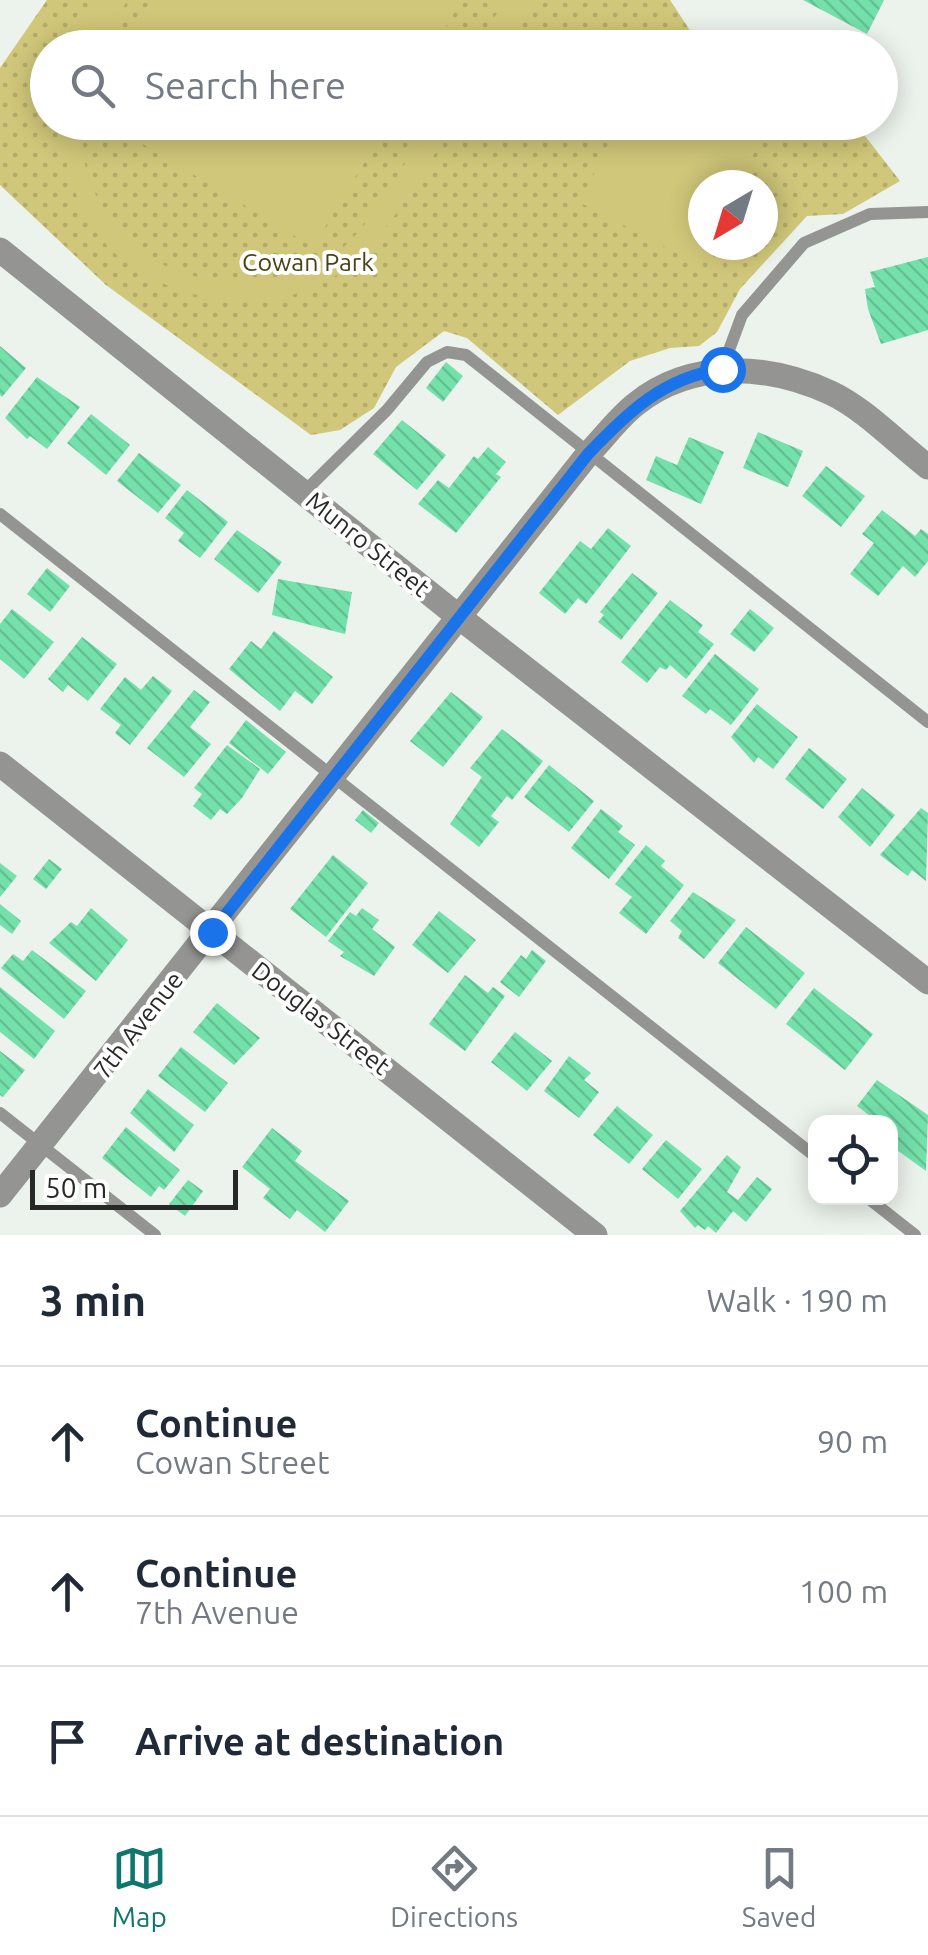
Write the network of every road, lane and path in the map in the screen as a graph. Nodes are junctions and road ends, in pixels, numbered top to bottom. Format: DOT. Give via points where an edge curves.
graph roads {
  1 [pos="928,212"];
  2 [pos="0,250"];
  3 [pos="722,369"];
  4 [pos="588,454"];
  5 [pos="928,468"];
  6 [pos="304,492"];
  7 [pos="0,514"];
  8 [pos="459,616"];
  9 [pos="928,722"];
  10 [pos="0,764"];
  11 [pos="333,778"];
  12 [pos="212,932"];
  13 [pos="928,982"];
  14 [pos="0,1113"];
  15 [pos="42,1146"];
  16 [pos="808,1150"];
  17 [pos="0,1195"];
  18 [pos="877,1205"];
  19 [pos="154,1235"];
  20 [pos="595,1235"];
  21 [pos="916,1235"];
  1 -- 3 [label="lane" via="870,214 804,243 742,314"];
  2 -- 6 [label="street, Munro Street"];
  3 -- 4 [label="street, 7th Avenue" via="691,374 636,404"];
  3 -- 5 [label="street" via="776,376 833,394"];
  4 -- 6 [label="lane" via="466,355 447,352 427,362"];
  4 -- 8 [label="street, 7th Avenue"];
  4 -- 9 [label="lane"];
  6 -- 8 [label="street, Munro Street"];
  7 -- 11 [label="lane"];
  8 -- 11 [label="street, 7th Avenue"];
  8 -- 13 [label="street, Munro Street"];
  10 -- 12 [label="street, Douglas Street"];
  11 -- 12 [label="street, 7th Avenue"];
  11 -- 16 [label="lane"];
  12 -- 15 [label="street, 7th Avenue"];
  12 -- 20 [label="street, Douglas Street"];
  14 -- 15 [label="lane"];
  15 -- 17 [label="street, 7th Avenue"];
  15 -- 19 [label="lane"];
  18 -- 21 [label="lane"];
}
